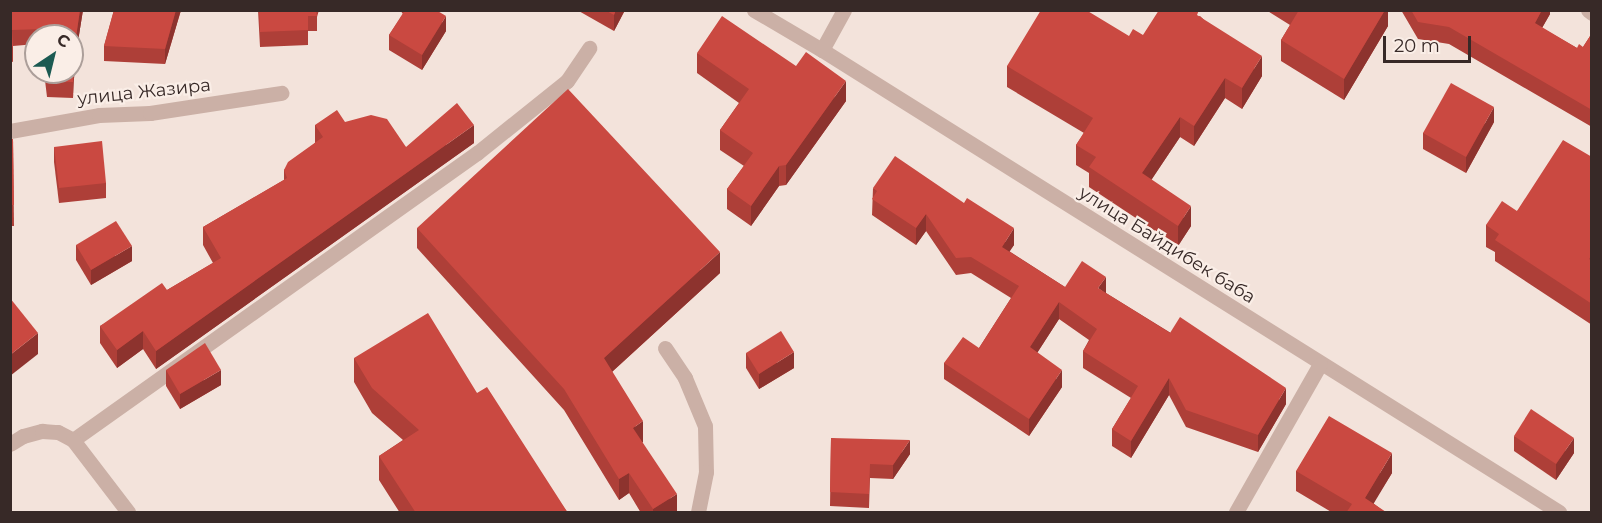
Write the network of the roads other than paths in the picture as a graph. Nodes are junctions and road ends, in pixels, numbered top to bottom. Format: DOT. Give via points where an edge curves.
graph roads {
  1 [pos="754,10"];
  2 [pos="844,10"];
  3 [pos="589,48"];
  4 [pos="822,50"];
  5 [pos="281,93"];
  6 [pos="10,131"];
  7 [pos="665,348"];
  8 [pos="1320,364"];
  9 [pos="73,440"];
  10 [pos="10,444"];
  11 [pos="128,513"];
  12 [pos="698,513"];
  13 [pos="1236,513"];
  14 [pos="1559,513"];
  1 -- 4 [label="street, улица Байдибек баба"];
  2 -- 4 [label="street"];
  3 -- 9 [label="street" via="567,81 477,153"];
  4 -- 8 [label="street, улица Байдибек баба"];
  5 -- 6 [label="street, улица Жазира" via="150,113 99,115"];
  7 -- 12 [label="street" via="685,378 705,426 706,472"];
  8 -- 13 [label="street"];
  8 -- 14 [label="street, улица Байдибек баба"];
  9 -- 10 [label="street" via="58,432 42,430"];
  9 -- 11 [label="street"];
}
